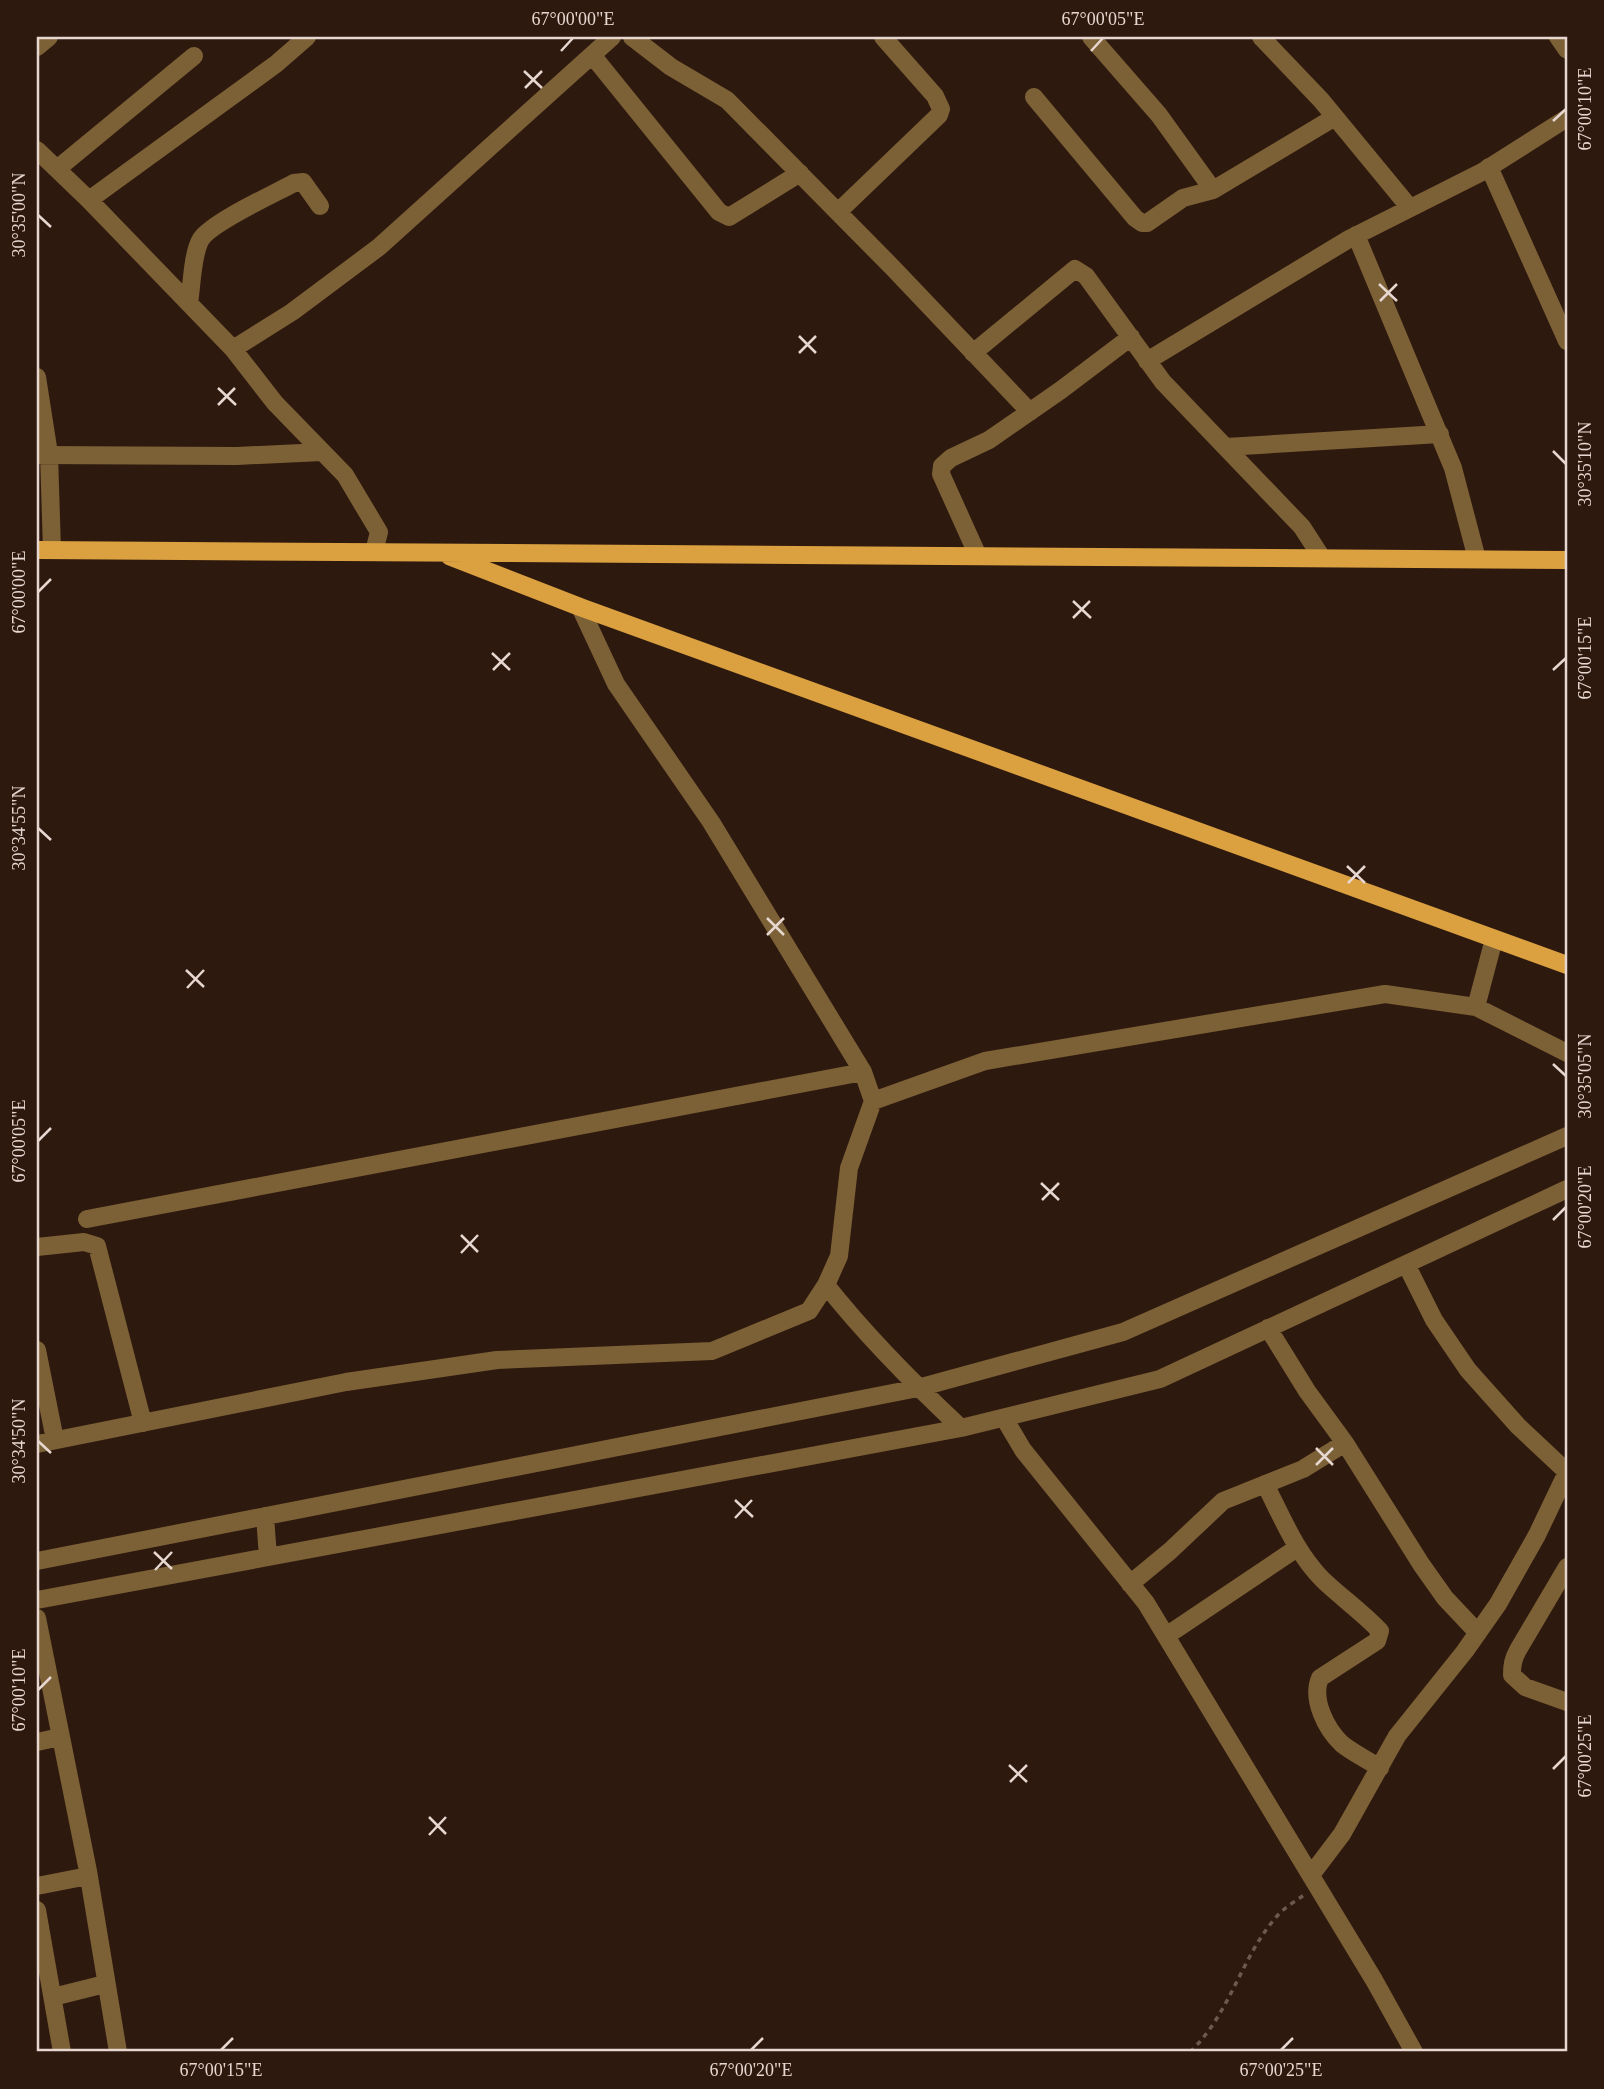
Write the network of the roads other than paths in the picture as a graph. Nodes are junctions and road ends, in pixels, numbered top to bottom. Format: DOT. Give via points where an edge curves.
graph roads {
  1 [pos="49,37"];
  2 [pos="307,37"];
  3 [pos="611,37"];
  4 [pos="632,37"];
  5 [pos="883,37"];
  6 [pos="1091,37"];
  7 [pos="1261,37"];
  8 [pos="1558,37"];
  9 [pos="37,47"];
  10 [pos="592,48"];
  11 [pos="1567,50"];
  12 [pos="194,56"];
  13 [pos="1034,97"];
  14 [pos="1335,117"];
  15 [pos="1567,118"];
  16 [pos="37,150"];
  17 [pos="1489,167"];
  18 [pos="57,170"];
  19 [pos="800,173"];
  20 [pos="1213,190"];
  21 [pos="89,200"];
  22 [pos="320,206"];
  23 [pos="1410,208"];
  24 [pos="838,212"];
  25 [pos="1356,235"];
  26 [pos="189,303"];
  27 [pos="1130,337"];
  28 [pos="1567,341"];
  29 [pos="233,349"];
  30 [pos="973,353"];
  31 [pos="1147,360"];
  32 [pos="37,377"];
  33 [pos="1030,412"];
  34 [pos="1440,434"];
  35 [pos="1226,447"];
  36 [pos="322,452"];
  37 [pos="43,454"];
  38 [pos="44,550"];
  39 [pos="374,552"];
  40 [pos="439,552"];
  41 [pos="978,556"];
  42 [pos="1322,558"];
  43 [pos="1477,559"];
  44 [pos="1567,560"];
  45 [pos="580,607"];
  46 [pos="1494,939"];
  47 [pos="1567,965"];
  48 [pos="1476,1007"];
  49 [pos="1567,1054"];
  50 [pos="863,1072"];
  51 [pos="873,1101"];
  52 [pos="1567,1136"];
  53 [pos="1567,1189"];
  54 [pos="87,1219"];
  55 [pos="37,1247"];
  56 [pos="1406,1264"];
  57 [pos="826,1285"];
  58 [pos="1268,1328"];
  59 [pos="37,1350"];
  60 [pos="918,1388"];
  61 [pos="1004,1418"];
  62 [pos="143,1423"];
  63 [pos="961,1428"];
  64 [pos="46,1442"];
  65 [pos="1345,1443"];
  66 [pos="1567,1472"];
  67 [pos="1265,1483"];
  68 [pos="265,1516"];
  69 [pos="1297,1548"];
  70 [pos="268,1557"];
  71 [pos="37,1561"];
  72 [pos="1567,1567"];
  73 [pos="1130,1584"];
  74 [pos="37,1600"];
  75 [pos="37,1618"];
  76 [pos="1478,1633"];
  77 [pos="1166,1636"];
  78 [pos="1567,1702"];
  79 [pos="60,1737"];
  80 [pos="37,1742"];
  81 [pos="1380,1768"];
  82 [pos="88,1876"];
  83 [pos="1314,1880"];
  84 [pos="37,1886"];
  85 [pos="37,1910"];
  86 [pos="105,1984"];
  87 [pos="53,1997"];
  88 [pos="62,2052"];
  89 [pos="118,2052"];
  90 [pos="1414,2052"];
  1 -- 9 [label="street"];
  2 -- 21 [label="street"];
  3 -- 10 [label="street"];
  4 -- 19 [label="street" via="727,100"];
  5 -- 24 [label="street" via="942,109"];
  6 -- 20 [label="street" via="1159,115"];
  7 -- 14 [label="street"];
  8 -- 11 [label="street"];
  10 -- 19 [label="street" via="719,212 729,217"];
  10 -- 29 [label="street" via="379,247"];
  12 -- 18 [label="street"];
  13 -- 20 [label="street" via="1142,223 1184,198"];
  14 -- 20 [label="street"];
  14 -- 23 [label="street"];
  15 -- 17 [label="street"];
  16 -- 18 [label="street"];
  17 -- 23 [label="street"];
  17 -- 28 [label="street"];
  18 -- 21 [label="street"];
  19 -- 24 [label="street"];
  21 -- 26 [label="street"];
  22 -- 26 [label="street" via="303,182 294,183 218,225 201,239"];
  23 -- 25 [label="street"];
  24 -- 30 [label="street"];
  25 -- 31 [label="street"];
  25 -- 34 [label="street"];
  26 -- 29 [label="street"];
  27 -- 30 [label="street" via="1086,276 1075,269"];
  27 -- 31 [label="street"];
  27 -- 33 [label="street"];
  29 -- 36 [label="street" via="275,403"];
  30 -- 33 [label="street"];
  31 -- 35 [label="street"];
  32 -- 37 [label="street"];
  33 -- 41 [label="street" via="942,466"];
  34 -- 35 [label="street"];
  34 -- 43 [label="street"];
  35 -- 42 [label="street" via="1302,527"];
  36 -- 37 [label="street"];
  36 -- 39 [label="street" via="345,475 379,532"];
  37 -- 38 [label="street"];
  38 -- 39 [label="main road"];
  39 -- 40 [label="main road"];
  40 -- 41 [label="main road"];
  40 -- 45 [label="main road"];
  41 -- 42 [label="main road"];
  42 -- 43 [label="main road"];
  43 -- 44 [label="main road"];
  45 -- 46 [label="main road"];
  45 -- 50 [label="street" via="617,684 711,822"];
  46 -- 47 [label="main road"];
  46 -- 48 [label="street"];
  48 -- 49 [label="street"];
  48 -- 51 [label="street" via="1385,994 985,1061"];
  50 -- 51 [label="street"];
  50 -- 54 [label="street"];
  51 -- 57 [label="street" via="849,1168 839,1256"];
  52 -- 60 [label="street" via="1123,1332"];
  53 -- 56 [label="street"];
  55 -- 62 [label="street" via="84,1242 97,1246"];
  56 -- 58 [label="street"];
  56 -- 66 [label="street" via="1434,1321 1468,1370"];
  57 -- 60 [label="street"];
  57 -- 62 [label="street" via="809,1311 712,1351 497,1360 346,1382"];
  58 -- 61 [label="street" via="1160,1379"];
  58 -- 65 [label="street"];
  59 -- 64 [label="street"];
  60 -- 63 [label="street"];
  60 -- 68 [label="street"];
  61 -- 63 [label="street"];
  61 -- 73 [label="street" via="1023,1450"];
  62 -- 64 [label="street"];
  63 -- 70 [label="street"];
  65 -- 67 [label="street" via="1303,1469"];
  65 -- 76 [label="street" via="1421,1564"];
  66 -- 76 [label="street" via="1537,1535"];
  67 -- 69 [label="street"];
  67 -- 73 [label="street" via="1223,1501"];
  68 -- 70 [label="street"];
  68 -- 71 [label="street"];
  69 -- 77 [label="street"];
  69 -- 81 [label="street" via="1323,1580 1380,1631 1377,1640 1320,1678 1317,1696 1332,1732 1343,1745"];
  70 -- 74 [label="street"];
  72 -- 78 [label="street" via="1512,1661 1512,1675 1525,1687"];
  73 -- 77 [label="street"];
  75 -- 79 [label="street"];
  76 -- 81 [label="street" via="1397,1736"];
  77 -- 83 [label="street"];
  79 -- 80 [label="street"];
  79 -- 82 [label="street"];
  81 -- 83 [label="street"];
  82 -- 84 [label="street"];
  82 -- 86 [label="street"];
  83 -- 90 [label="street"];
  85 -- 87 [label="street"];
  86 -- 87 [label="street"];
  86 -- 89 [label="street"];
  87 -- 88 [label="street"];
}
